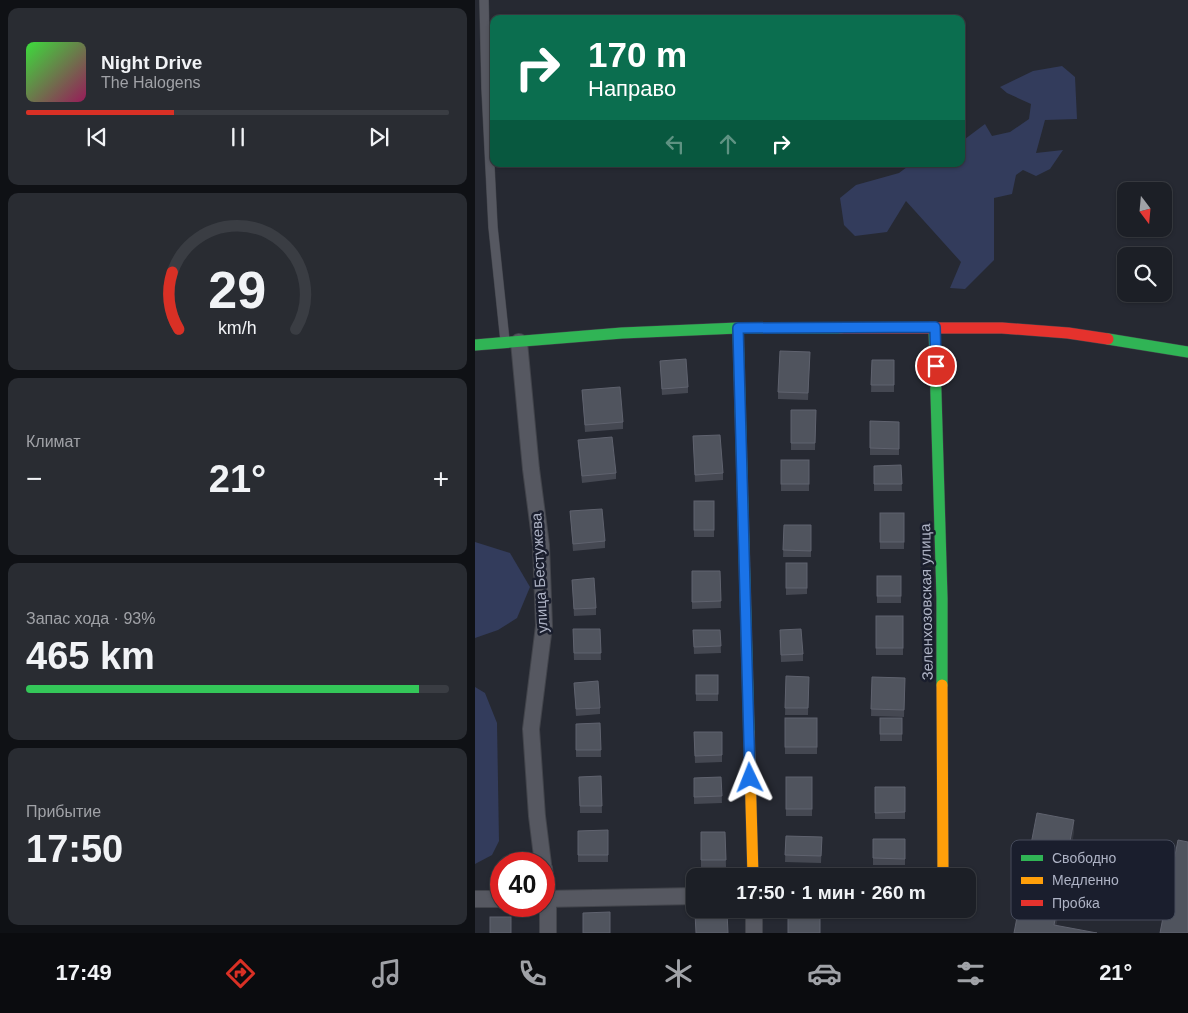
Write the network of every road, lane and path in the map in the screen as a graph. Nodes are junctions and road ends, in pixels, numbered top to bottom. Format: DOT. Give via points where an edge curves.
graph roads {
  1 [pos="484,0"];
  2 [pos="935,327"];
  3 [pos="738,328"];
  4 [pos="512,342"];
  5 [pos="475,345"];
  6 [pos="1188,352"];
  7 [pos="542,852"];
  8 [pos="753,868"];
  9 [pos="943,868"];
  10 [pos="686,896"];
  11 [pos="475,899"];
  12 [pos="490,899"];
  13 [pos="555,899"];
  14 [pos="547,917"];
  15 [pos="754,918"];
  16 [pos="548,933"];
  17 [pos="754,933"];
  1 -- 4 [label="lane" via="493,227"];
  2 -- 3 [label="street"];
  2 -- 6 [label="street" via="1069,334"];
  2 -- 9 [label="street, Зеленхозовская улица" via="942,598"];
  3 -- 4 [label="street"];
  3 -- 8 [label="street"];
  4 -- 5 [label="street"];
  4 -- 7 [label="street, улица Бестужева" via="541,545 544,626 531,729"];
  10 -- 13 [label="street"];
  11 -- 12 [label="street"];
  14 -- 16 [label="street"];
  15 -- 17 [label="street"];
}
